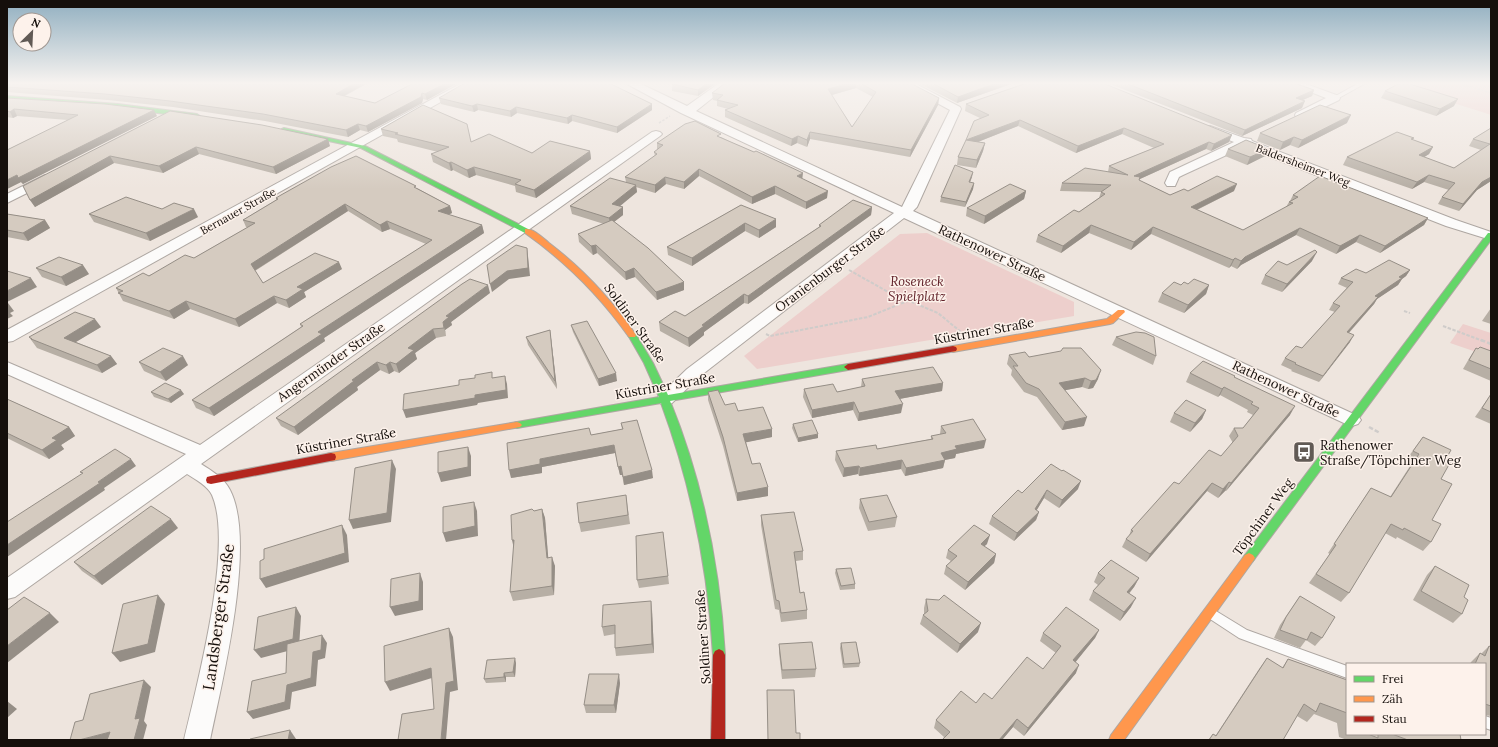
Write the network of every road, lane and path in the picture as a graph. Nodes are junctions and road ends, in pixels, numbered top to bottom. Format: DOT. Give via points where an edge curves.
graph roads {
  1 [pos="159,119"];
  2 [pos="405,119"];
  3 [pos="702,119"];
  4 [pos="956,119"];
  5 [pos="153,122"];
  6 [pos="1200,125"];
  7 [pos="272,128"];
  8 [pos="656,134"];
  9 [pos="1257,136"];
  10 [pos="1244,142"];
  11 [pos="358,145"];
  12 [pos="56,174"];
  13 [pos="1171,183"];
  14 [pos="7,199"];
  15 [pos="904,212"];
  16 [pos="523,227"];
  17 [pos="1491,236"];
  18 [pos="836,264"];
  19 [pos="910,300"];
  20 [pos="1120,312"];
  21 [pos="1427,320"];
  22 [pos="752,328"];
  23 [pos="7,337"];
  24 [pos="1491,344"];
  25 [pos="971,346"];
  26 [pos="7,367"];
  27 [pos="666,399"];
  28 [pos="1352,420"];
  29 [pos="193,459"];
  30 [pos="211,480"];
  31 [pos="7,590"];
  32 [pos="1210,612"];
  33 [pos="1346,672"];
  34 [pos="197,740"];
  35 [pos="718,740"];
  36 [pos="1116,740"];
  1 -- 5 [label="street"];
  2 -- 11 [label="street, Bernauer Straße"];
  3 -- 15 [label="street, Rathenower Straße"];
  4 -- 15 [label="street, Oranienburger Straße" via="912,206"];
  6 -- 10 [label="street, Baldersheimer Weg"];
  7 -- 11 [label="street, Soldiner Straße"];
  8 -- 16 [label="street, Angermünder Straße"];
  9 -- 10 [label="street"];
  10 -- 13 [label="street" via="1179,172 1174,175"];
  10 -- 17 [label="street, Baldersheimer Weg" via="1451,223"];
  11 -- 16 [label="street, Soldiner Straße"];
  11 -- 23 [label="street, Bernauer Straße"];
  12 -- 14 [label="street"];
  15 -- 18 [label="street, Oranienburger Straße"];
  15 -- 20 [label="street, Rathenower Straße"];
  16 -- 27 [label="street, Soldiner Straße" via="545,241 575,267 602,296 641,350 658,378"];
  16 -- 29 [label="street, Angermünder Straße"];
  17 -- 21 [label="street, Töpchiner Weg"];
  18 -- 19 [label="path" via="890,293"];
  18 -- 22 [label="street, Oranienburger Straße"];
  19 -- 22 [label="path" via="868,317 770,336"];
  19 -- 25 [label="path" via="938,313 961,332"];
  20 -- 25 [label="street, Küstriner Straße" via="1110,321"];
  20 -- 28 [label="street, Rathenower Straße"];
  21 -- 24 [label="path"];
  21 -- 28 [label="street, Töpchiner Weg"];
  22 -- 27 [label="street, Oranienburger Straße" via="693,373"];
  25 -- 27 [label="street, Küstriner Straße"];
  26 -- 29 [label="street, Landsberger Straße"];
  27 -- 30 [label="street, Küstriner Straße"];
  27 -- 35 [label="street, Soldiner Straße" via="704,530 713,588 720,667"];
  28 -- 32 [label="street, Töpchiner Weg"];
  29 -- 30 [label="street, Landsberger Straße"];
  29 -- 31 [label="street, Angermünder Straße"];
  30 -- 34 [label="street, Landsberger Straße" via="225,503 229,519 229,546 222,610"];
  32 -- 33 [label="lane" via="1243,634"];
  32 -- 36 [label="street, Töpchiner Weg"];
}
